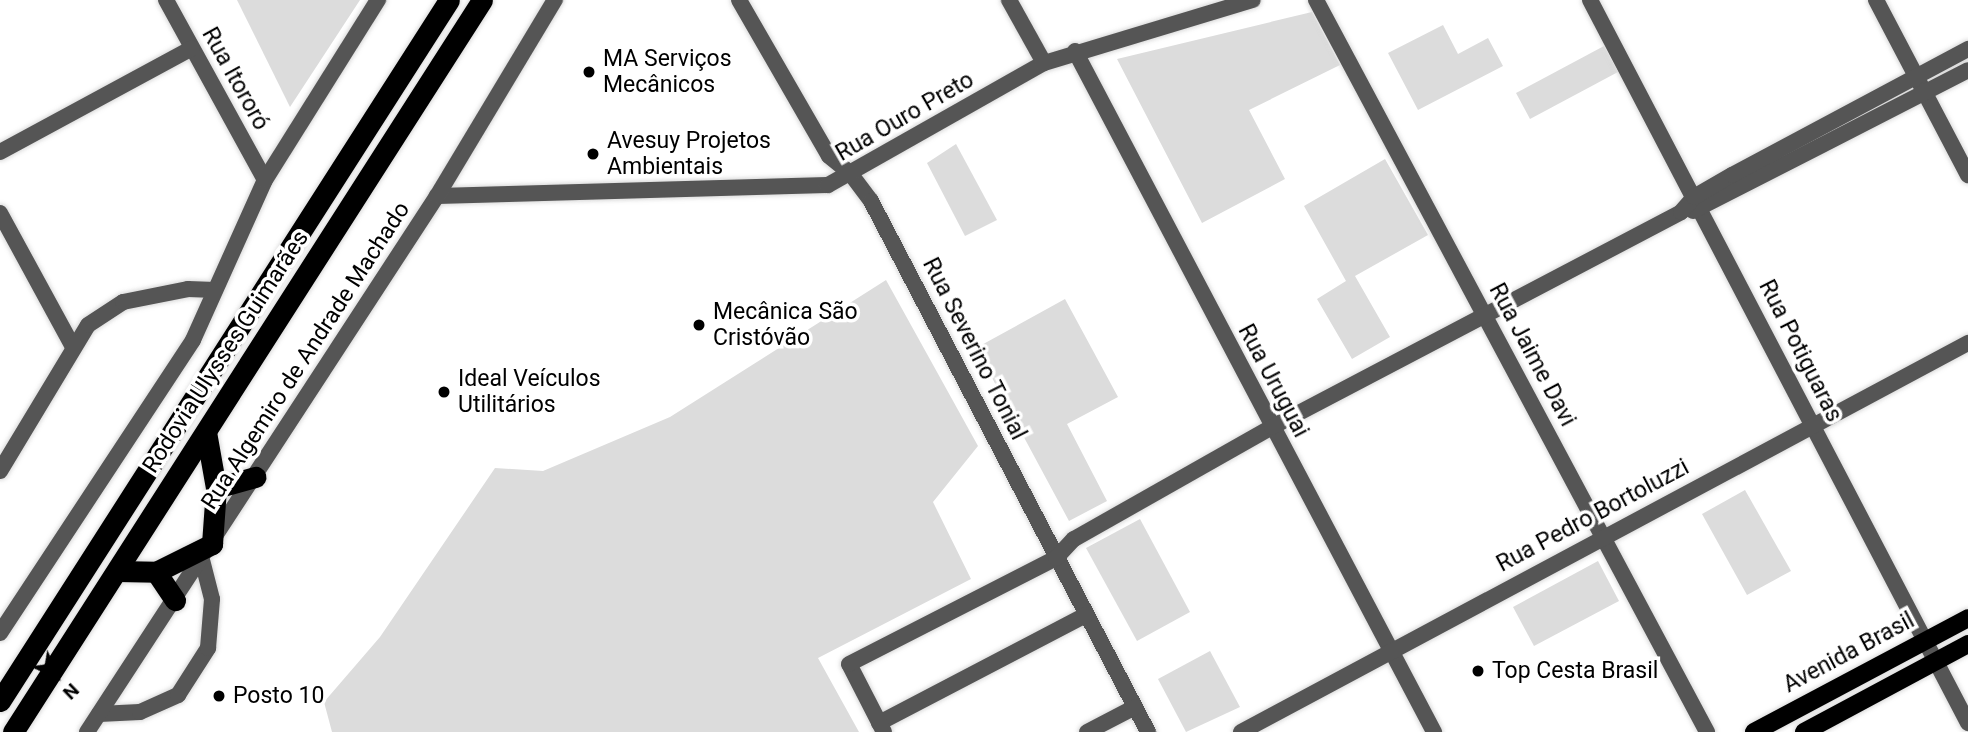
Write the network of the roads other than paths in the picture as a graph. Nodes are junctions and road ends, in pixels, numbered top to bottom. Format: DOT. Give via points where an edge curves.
graph roads {
  1 [pos="166,0"];
  2 [pos="378,0"];
  3 [pos="449,0"];
  4 [pos="482,0"];
  5 [pos="555,0"];
  6 [pos="738,0"];
  7 [pos="1009,0"];
  8 [pos="1253,0"];
  9 [pos="1316,0"];
  10 [pos="1590,0"];
  11 [pos="1876,0"];
  12 [pos="192,48"];
  13 [pos="1968,48"];
  14 [pos="1075,51"];
  15 [pos="1044,63"];
  16 [pos="1968,70"];
  17 [pos="1916,75"];
  18 [pos="1925,92"];
  19 [pos="1835,120"];
  20 [pos="1842,136"];
  21 [pos="1779,149"];
  22 [pos="0,152"];
  23 [pos="1787,165"];
  24 [pos="850,173"];
  25 [pos="1968,175"];
  26 [pos="265,180"];
  27 [pos="437,196"];
  28 [pos="1698,204"];
  29 [pos="0,213"];
  30 [pos="215,290"];
  31 [pos="1485,315"];
  32 [pos="1968,343"];
  33 [pos="74,346"];
  34 [pos="1812,424"];
  35 [pos="1272,427"];
  36 [pos="206,432"];
  37 [pos="0,471"];
  38 [pos="255,477"];
  39 [pos="216,488"];
  40 [pos="1604,536"];
  41 [pos="207,552"];
  42 [pos="1056,558"];
  43 [pos="117,572"];
  44 [pos="156,572"];
  45 [pos="175,600"];
  46 [pos="1086,615"];
  47 [pos="1968,618"];
  48 [pos="0,633"];
  49 [pos="1925,640"];
  50 [pos="1968,644"];
  51 [pos="1391,651"];
  52 [pos="1936,661"];
  53 [pos="0,701"];
  54 [pos="1135,707"];
  55 [pos="99,714"];
  56 [pos="1968,723"];
  57 [pos="882,727"];
  58 [pos="13,732"];
  59 [pos="87,732"];
  60 [pos="1087,732"];
  61 [pos="1148,732"];
  62 [pos="1241,732"];
  63 [pos="1434,732"];
  64 [pos="1707,732"];
  65 [pos="1754,732"];
  66 [pos="1804,732"];
  1 -- 12 [label="street, Rua Itororó"];
  2 -- 26 [label="street"];
  3 -- 53 [label="highway, Rodovia Ulysses Guimarães"];
  4 -- 36 [label="highway, Rodovia Ulysses Guimarães"];
  5 -- 27 [label="street, Rua Algemiro de Andrade Machado"];
  6 -- 24 [label="street, Rua Severino Tonial" via="829,156"];
  7 -- 15 [label="street"];
  8 -- 14 [label="street, Rua Ouro Preto"];
  9 -- 31 [label="street, Rua Jaime Davi"];
  10 -- 28 [label="street, Rua Potiguaras"];
  11 -- 17 [label="street"];
  12 -- 22 [label="street"];
  12 -- 26 [label="street, Rua Itororó"];
  13 -- 17 [label="street"];
  14 -- 15 [label="street, Rua Ouro Preto"];
  14 -- 35 [label="street, Rua Uruguai"];
  15 -- 24 [label="street, Rua Ouro Preto"];
  16 -- 18 [label="street"];
  17 -- 18 [label="street"];
  17 -- 19 [label="street"];
  18 -- 20 [label="street"];
  18 -- 25 [label="street"];
  19 -- 20 [label="street"];
  19 -- 21 [label="street"];
  20 -- 23 [label="street"];
  21 -- 23 [label="street"];
  21 -- 28 [label="street"];
  23 -- 28 [label="street"];
  24 -- 27 [label="street, Rua Ouro Preto" via="828,185"];
  24 -- 42 [label="street, Rua Severino Tonial" via="871,201"];
  26 -- 30 [label="street"];
  27 -- 38 [label="street, Rua Algemiro de Andrade Machado"];
  28 -- 31 [label="street"];
  28 -- 34 [label="street, Rua Potiguaras"];
  29 -- 33 [label="street"];
  30 -- 33 [label="street" via="188,289 123,302 88,325"];
  30 -- 48 [label="street" via="194,340"];
  31 -- 35 [label="street"];
  31 -- 40 [label="street, Rua Jaime Davi"];
  32 -- 34 [label="street, Rua Pedro Bortoluzzi"];
  33 -- 37 [label="street"];
  34 -- 40 [label="street, Rua Pedro Bortoluzzi"];
  34 -- 49 [label="street, Rua Potiguaras"];
  35 -- 42 [label="street" via="1074,539"];
  35 -- 51 [label="street, Rua Uruguai"];
  36 -- 39 [label="highway"];
  36 -- 43 [label="highway, Rodovia Ulysses Guimarães"];
  38 -- 39 [label="highway"];
  38 -- 41 [label="street, Rua Algemiro de Andrade Machado"];
  39 -- 41 [label="highway"];
  40 -- 51 [label="street, Rua Pedro Bortoluzzi"];
  40 -- 64 [label="street, Rua Jaime Davi"];
  41 -- 44 [label="highway"];
  41 -- 45 [label="street, Rua Algemiro de Andrade Machado"];
  41 -- 55 [label="street" via="212,599 208,648 178,695 139,712"];
  42 -- 46 [label="street, Rua Severino Tonial"];
  42 -- 57 [label="street" via="849,664"];
  43 -- 44 [label="highway"];
  43 -- 58 [label="highway, Rodovia Ulysses Guimarães"];
  44 -- 45 [label="highway"];
  45 -- 55 [label="street, Rua Algemiro de Andrade Machado"];
  46 -- 54 [label="street, Rua Severino Tonial"];
  46 -- 57 [label="street"];
  47 -- 49 [label="main road, Avenida Brasil"];
  49 -- 52 [label="street, Rua Potiguaras"];
  49 -- 65 [label="main road, Avenida Brasil"];
  50 -- 52 [label="main road, Avenida Brasil"];
  51 -- 62 [label="street, Rua Pedro Bortoluzzi"];
  51 -- 63 [label="street, Rua Uruguai"];
  52 -- 56 [label="street, Rua Potiguaras"];
  52 -- 66 [label="main road, Avenida Brasil"];
  54 -- 60 [label="street"];
  54 -- 61 [label="street, Rua Severino Tonial"];
  55 -- 59 [label="street, Rua Algemiro de Andrade Machado"];
}
